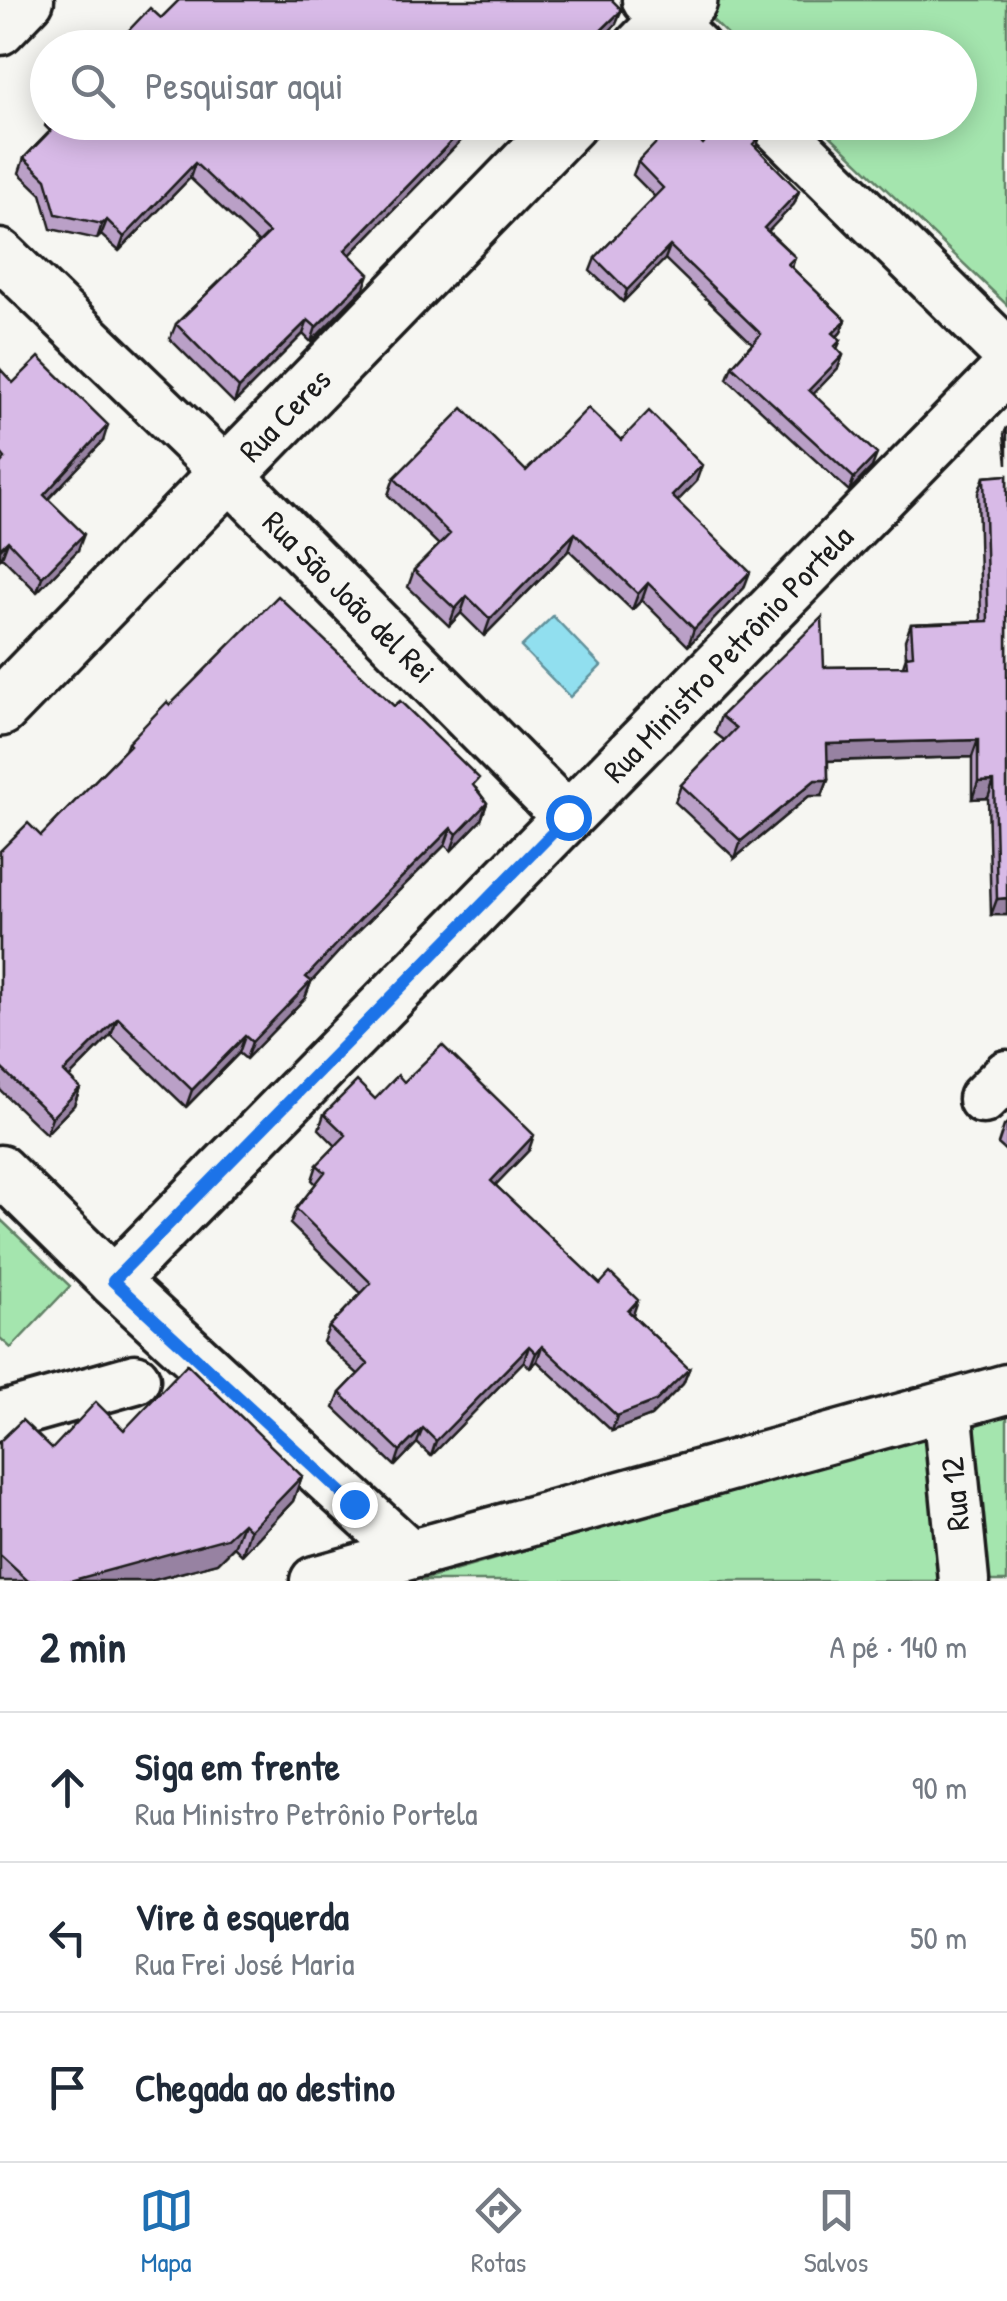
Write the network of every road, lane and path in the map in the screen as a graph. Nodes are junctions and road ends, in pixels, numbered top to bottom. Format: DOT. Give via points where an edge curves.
graph roads {
  1 [pos="29,0"];
  2 [pos="0,30"];
  3 [pos="552,140"];
  4 [pos="790,140"];
  5 [pos="0,254"];
  6 [pos="1007,353"];
  7 [pos="1007,369"];
  8 [pos="228,474"];
  9 [pos="0,708"];
  10 [pos="568,817"];
  11 [pos="0,1170"];
  12 [pos="113,1281"];
  13 [pos="135,1380"];
  14 [pos="1007,1389"];
  15 [pos="947,1406"];
  16 [pos="0,1417"];
  17 [pos="409,1554"];
  18 [pos="315,1581"];
  19 [pos="964,1581"];
  1 -- 2 [label="street"];
  3 -- 8 [label="street, Rua Ceres"];
  4 -- 6 [label="street"];
  5 -- 8 [label="street, Rua São João del Rei"];
  7 -- 10 [label="street, Rua Ministro Petrônio Portela"];
  8 -- 9 [label="street, Rua Ceres"];
  8 -- 10 [label="street, Rua São João del Rei"];
  10 -- 12 [label="street, Rua Ministro Petrônio Portela"];
  11 -- 12 [label="street"];
  12 -- 17 [label="street"];
  13 -- 16 [label="street"];
  14 -- 15 [label="street"];
  15 -- 17 [label="street"];
  15 -- 19 [label="street, Rua 12"];
  17 -- 18 [label="street"];
}
